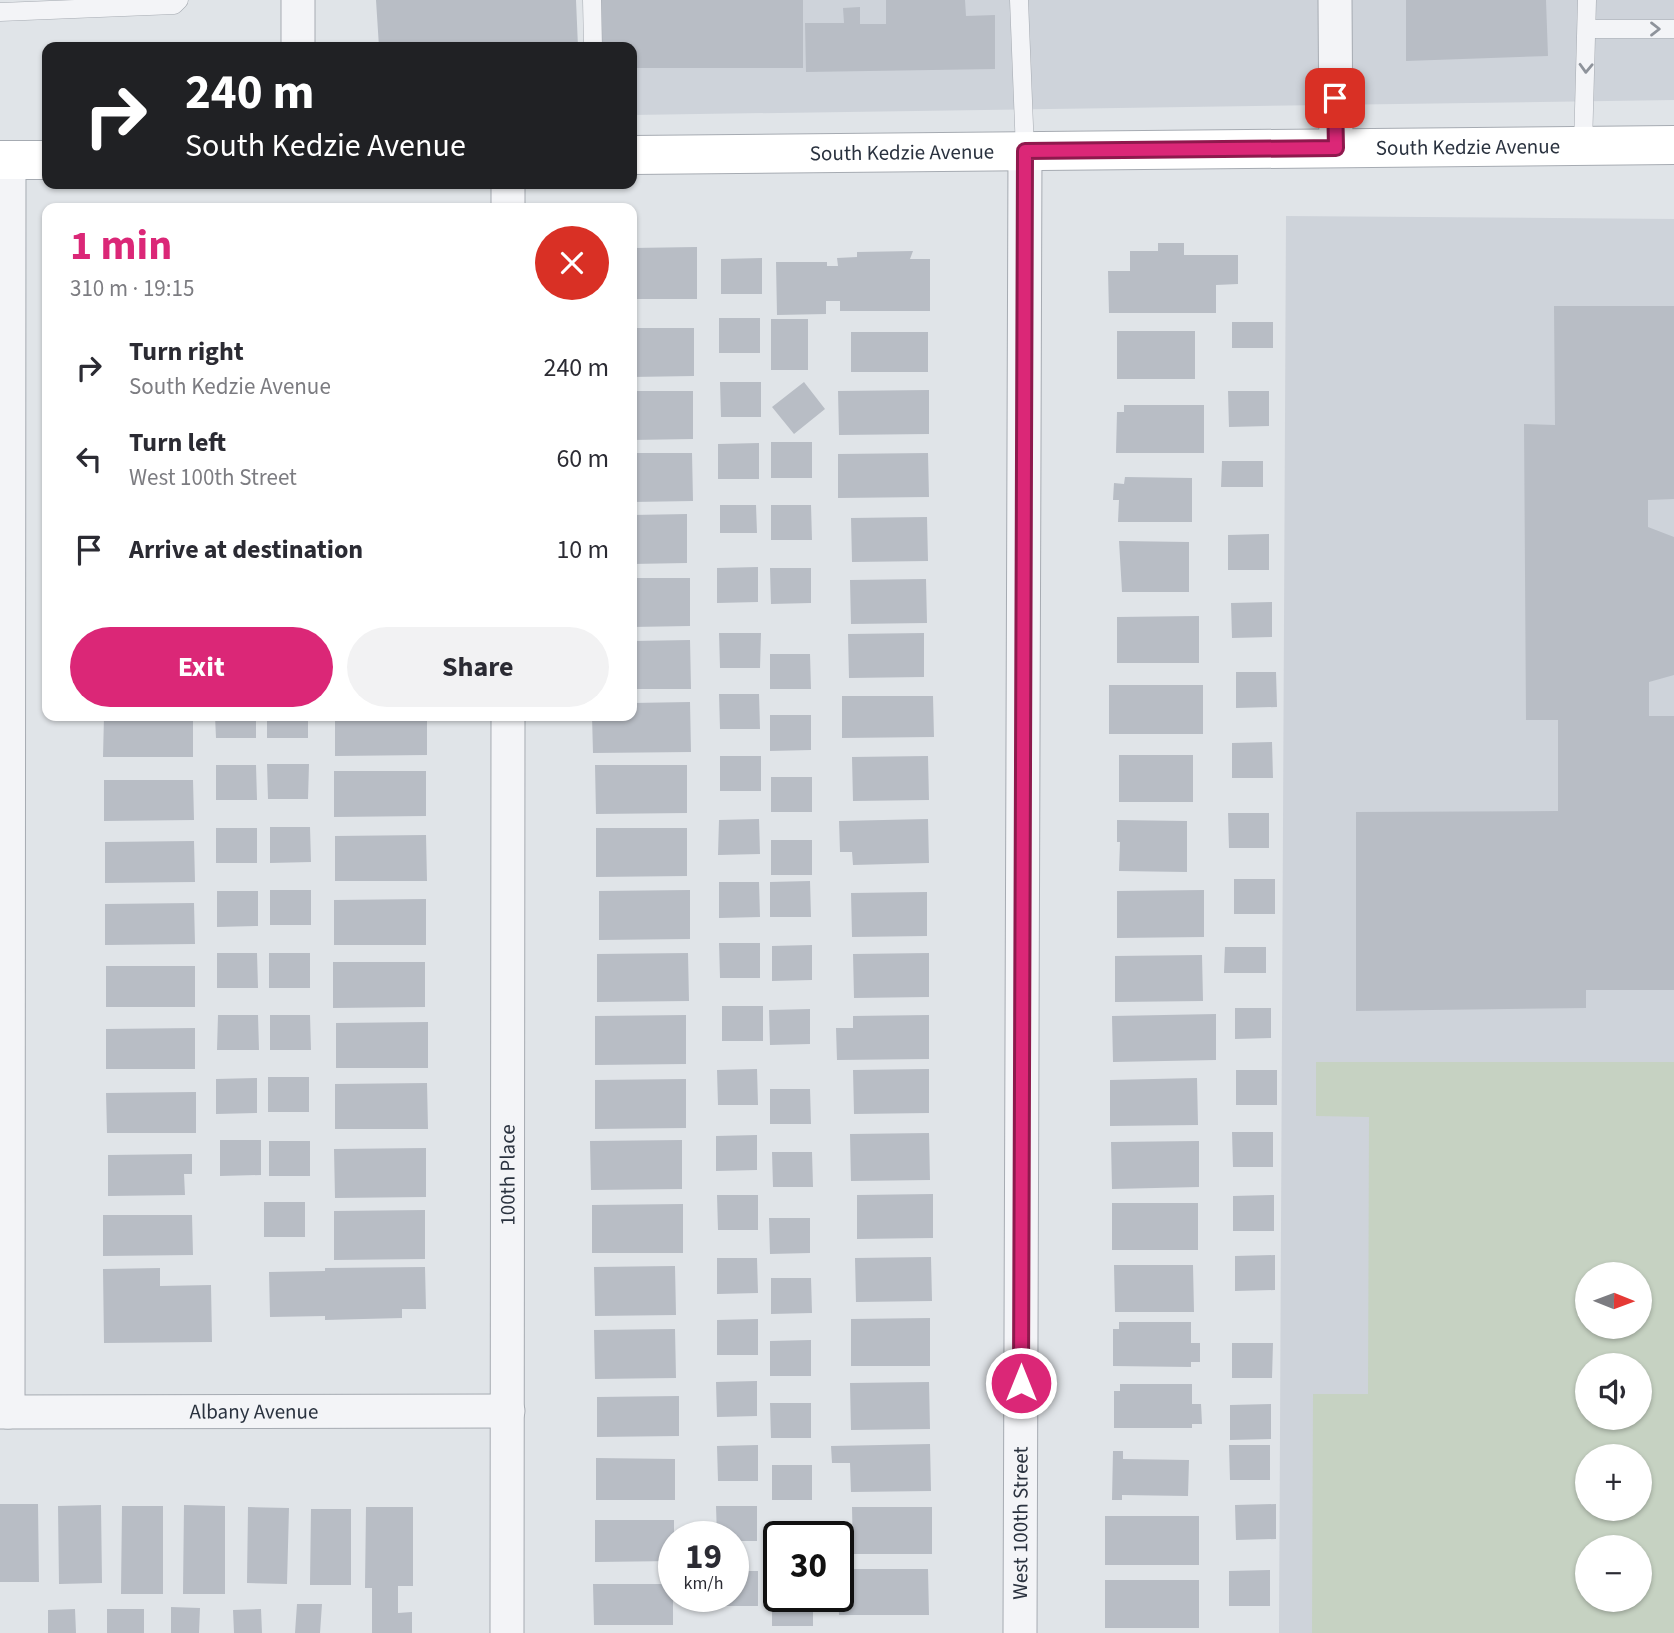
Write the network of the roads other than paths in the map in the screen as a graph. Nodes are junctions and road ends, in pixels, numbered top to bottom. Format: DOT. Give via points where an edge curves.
graph roads {
  1 [pos="179,0"];
  2 [pos="298,0"];
  3 [pos="592,0"];
  4 [pos="1019,0"];
  5 [pos="1335,0"];
  6 [pos="1587,0"];
  7 [pos="0,12"];
  8 [pos="1587,29"];
  9 [pos="1674,29"];
  10 [pos="298,42"];
  11 [pos="593,42"];
  12 [pos="1674,145"];
  13 [pos="1584,146"];
  14 [pos="1336,148"];
  15 [pos="1025,151"];
  16 [pos="637,155"];
  17 [pos="5,160"];
  18 [pos="42,160"];
  19 [pos="508,721"];
  20 [pos="508,1411"];
  21 [pos="4,1412"];
  22 [pos="508,1633"];
  23 [pos="1020,1633"];
  1 -- 7 [label="lane" via="174,5"];
  2 -- 10 [label="street"];
  3 -- 11 [label="lane"];
  4 -- 15 [label="lane"];
  5 -- 14 [label="street"];
  6 -- 8 [label="lane"];
  8 -- 9 [label="lane, one-way"];
  8 -- 13 [label="lane, one-way"];
  12 -- 13 [label="main road, South Kedzie Avenue"];
  13 -- 14 [label="main road, South Kedzie Avenue"];
  14 -- 15 [label="main road, South Kedzie Avenue"];
  15 -- 16 [label="main road, South Kedzie Avenue"];
  15 -- 23 [label="street, West 100th Street"];
  17 -- 18 [label="main road"];
  17 -- 21 [label="street"];
  19 -- 20 [label="street, 100th Place"];
  20 -- 21 [label="street, Albany Avenue"];
  20 -- 22 [label="street, 100th Place"];
}
